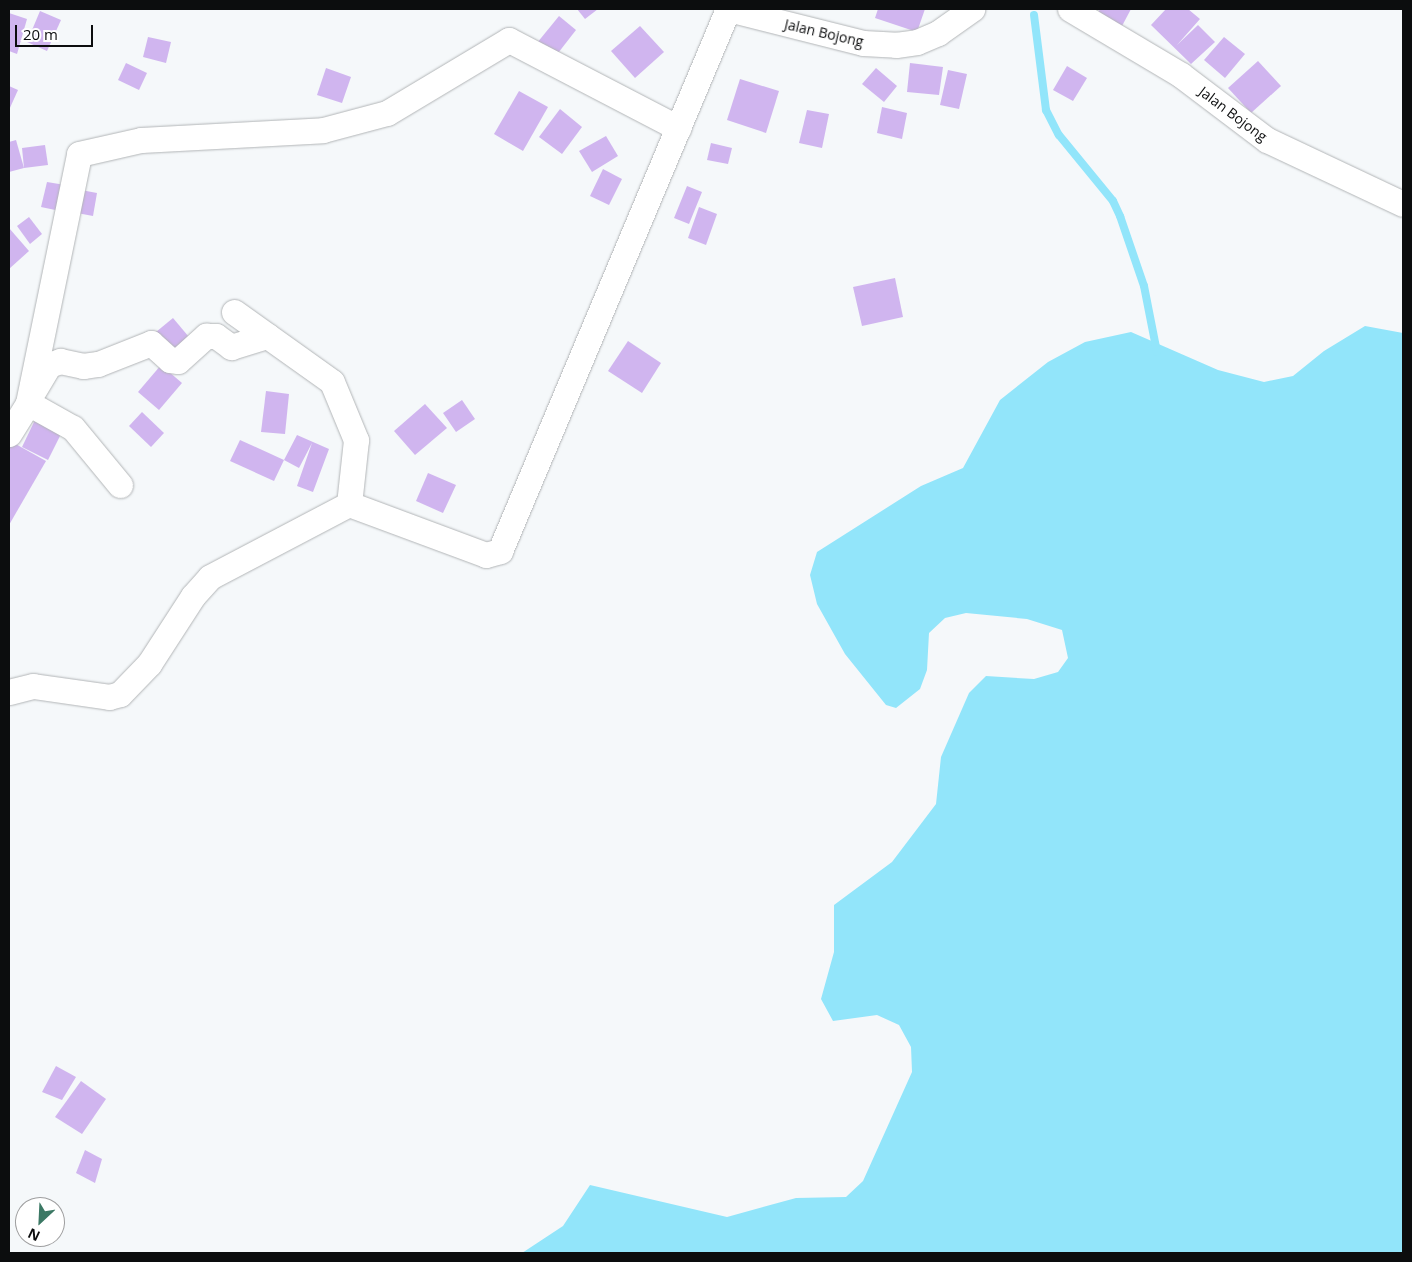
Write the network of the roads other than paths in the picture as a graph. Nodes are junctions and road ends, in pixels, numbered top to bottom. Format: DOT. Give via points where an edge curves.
graph roads {
  1 [pos="728,9"];
  2 [pos="972,9"];
  3 [pos="1070,9"];
  4 [pos="678,128"];
  5 [pos="1403,204"];
  6 [pos="234,312"];
  7 [pos="267,336"];
  8 [pos="28,403"];
  9 [pos="9,434"];
  10 [pos="120,485"];
  11 [pos="348,504"];
  12 [pos="9,692"];
  1 -- 2 [label="street, Jalan Bojong" via="862,43 896,45 917,42 938,33"];
  1 -- 4 [label="street"];
  3 -- 5 [label="street, Jalan Bojong" via="1181,75 1267,140"];
  4 -- 8 [label="street" via="509,40 387,113 323,130 141,140 79,154"];
  4 -- 11 [label="street" via="500,551 486,555"];
  6 -- 7 [label="street"];
  7 -- 8 [label="street" via="231,347 216,336 206,336 178,361 170,360 151,343 98,364 84,366 60,361 49,365"];
  7 -- 11 [label="street" via="332,382 346,409 356,440"];
  8 -- 9 [label="street"];
  8 -- 10 [label="street" via="73,428"];
  11 -- 12 [label="street" via="210,577 193,596 149,664 120,694 108,697 33,686"];
}
